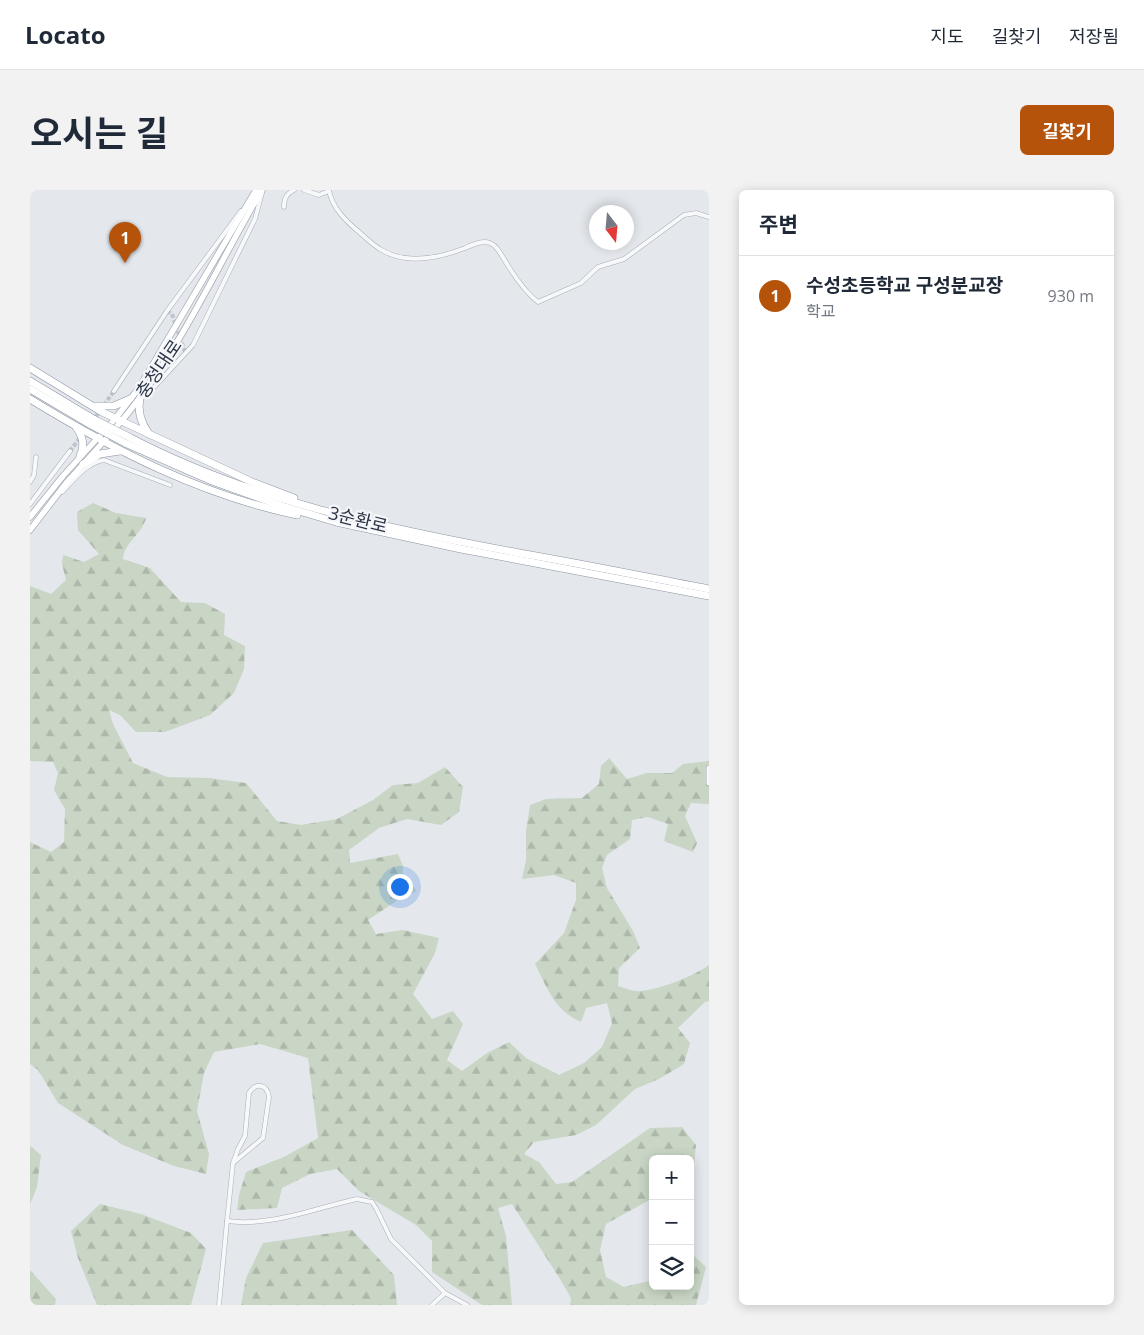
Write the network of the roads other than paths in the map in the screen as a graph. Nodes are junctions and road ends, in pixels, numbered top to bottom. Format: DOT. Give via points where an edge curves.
graph roads {
  1 [pos="256,190"];
  2 [pos="262,190"];
  3 [pos="294,190"];
  4 [pos="304,190"];
  5 [pos="329,191"];
  6 [pos="249,201"];
  7 [pos="284,207"];
  8 [pos="709,217"];
  9 [pos="30,368"];
  10 [pos="30,381"];
  11 [pos="30,389"];
  12 [pos="114,391"];
  13 [pos="140,398"];
  14 [pos="30,399"];
  15 [pos="130,399"];
  16 [pos="92,406"];
  17 [pos="102,412"];
  18 [pos="93,422"];
  19 [pos="122,422"];
  20 [pos="76,426"];
  21 [pos="88,433"];
  22 [pos="150,434"];
  23 [pos="100,440"];
  24 [pos="127,440"];
  25 [pos="112,446"];
  26 [pos="70,451"];
  27 [pos="123,452"];
  28 [pos="36,456"];
  29 [pos="82,460"];
  30 [pos="30,482"];
  31 [pos="170,485"];
  32 [pos="30,504"];
  33 [pos="48,507"];
  34 [pos="30,517"];
  35 [pos="345,517"];
  36 [pos="365,529"];
  37 [pos="30,530"];
  38 [pos="709,588"];
  39 [pos="709,596"];
  40 [pos="709,768"];
  41 [pos="709,783"];
  42 [pos="233,1164"];
  43 [pos="227,1221"];
  44 [pos="445,1294"];
  45 [pos="219,1305"];
  46 [pos="432,1305"];
  47 [pos="466,1305"];
  1 -- 6 [label="main road, 충청대로"];
  2 -- 13 [label="main road, 충청대로" via="198,308"];
  2 -- 13 [label="street" via="255,219 193,345 146,396"];
  3 -- 7 [label="street" via="286,195"];
  4 -- 5 [label="street" via="319,194"];
  5 -- 8 [label="street" via="342,216 380,249 392,255 438,257 477,243 490,243 499,250 523,287 538,302 581,283 598,267 624,259 684,215 696,213"];
  6 -- 12 [label="street" via="167,311"];
  6 -- 15 [label="main road, 충청대로" via="158,358"];
  9 -- 16 [label="highway"];
  10 -- 18 [label="highway, 3순환로"];
  11 -- 18 [label="highway, 3순환로"];
  13 -- 19 [label="main road, 충청대로"];
  13 -- 22 [label="highway" via="140,417"];
  14 -- 20 [label="highway"];
  15 -- 16 [label="highway" via="110,407"];
  15 -- 19 [label="main road, 충청대로"];
  16 -- 17 [label="highway"];
  17 -- 19 [label="highway"];
  17 -- 21 [label="highway"];
  18 -- 24 [label="highway, 3순환로, bridge"];
  19 -- 22 [label="highway"];
  19 -- 23 [label="main road, 충청대로"];
  19 -- 25 [label="highway"];
  20 -- 21 [label="highway"];
  20 -- 29 [label="highway" via="83,440"];
  21 -- 23 [label="highway"];
  22 -- 35 [label="highway" via="267,488"];
  23 -- 25 [label="highway"];
  23 -- 29 [label="main road, 충청대로"];
  24 -- 35 [label="highway, 3순환로" via="234,483"];
  24 -- 36 [label="highway, 3순환로" via="178,468 233,490 305,514"];
  25 -- 27 [label="highway"];
  26 -- 32 [label="street"];
  27 -- 29 [label="highway" via="105,452"];
  27 -- 36 [label="highway" via="231,498"];
  28 -- 30 [label="street"];
  29 -- 33 [label="main road, 충청대로"];
  29 -- 34 [label="main road, 충청대로"];
  31 -- 33 [label="street" via="114,463 98,461"];
  33 -- 37 [label="main road, 충청대로"];
  35 -- 38 [label="highway, 3순환로" via="436,538"];
  36 -- 39 [label="highway, 3순환로"];
  40 -- 41 [label="street"];
  42 -- 42 [label="street" via="245,1136 249,1093 252,1088 263,1086 269,1096 263,1138"];
  42 -- 43 [label="street"];
  43 -- 44 [label="street" via="269,1221 357,1198 372,1202 391,1239"];
  43 -- 45 [label="street"];
  44 -- 46 [label="street"];
  44 -- 47 [label="street"];
}
